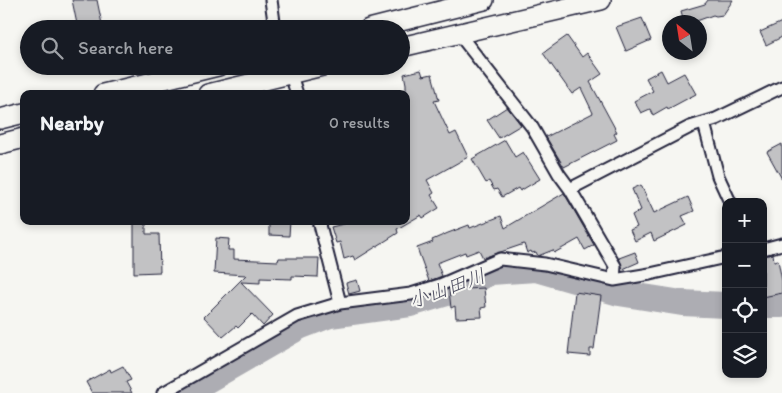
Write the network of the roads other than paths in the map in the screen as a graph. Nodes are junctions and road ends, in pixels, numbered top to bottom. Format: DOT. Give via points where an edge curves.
graph roads {
  1 [pos="271,0"];
  2 [pos="484,0"];
  3 [pos="601,0"];
  4 [pos="274,20"];
  5 [pos="405,20"];
  6 [pos="459,34"];
  7 [pos="410,45"];
  8 [pos="181,75"];
  9 [pos="272,75"];
  10 [pos="291,75"];
  11 [pos="782,87"];
  12 [pos="119,90"];
  13 [pos="222,90"];
  14 [pos="296,90"];
  15 [pos="20,114"];
  16 [pos="0,118"];
  17 [pos="704,123"];
  18 [pos="20,139"];
  19 [pos="0,144"];
  20 [pos="570,190"];
  21 [pos="728,198"];
  22 [pos="320,225"];
  23 [pos="782,244"];
  24 [pos="767,248"];
  25 [pos="722,258"];
  26 [pos="614,280"];
  27 [pos="340,303"];
  28 [pos="163,393"];
  1 -- 4 [label="street"];
  2 -- 5 [label="highway"];
  3 -- 6 [label="highway"];
  6 -- 7 [label="highway"];
  6 -- 20 [label="street" via="532,127"];
  8 -- 12 [label="highway"];
  9 -- 13 [label="highway"];
  10 -- 14 [label="street"];
  11 -- 17 [label="street"];
  15 -- 16 [label="highway"];
  17 -- 20 [label="street" via="690,127"];
  17 -- 21 [label="street" via="718,176"];
  18 -- 19 [label="highway"];
  20 -- 26 [label="street" via="615,266"];
  22 -- 27 [label="street"];
  23 -- 24 [label="street"];
  25 -- 26 [label="street"];
  26 -- 27 [label="street" via="545,264 500,259 411,294"];
  27 -- 28 [label="street" via="297,316"];
}
